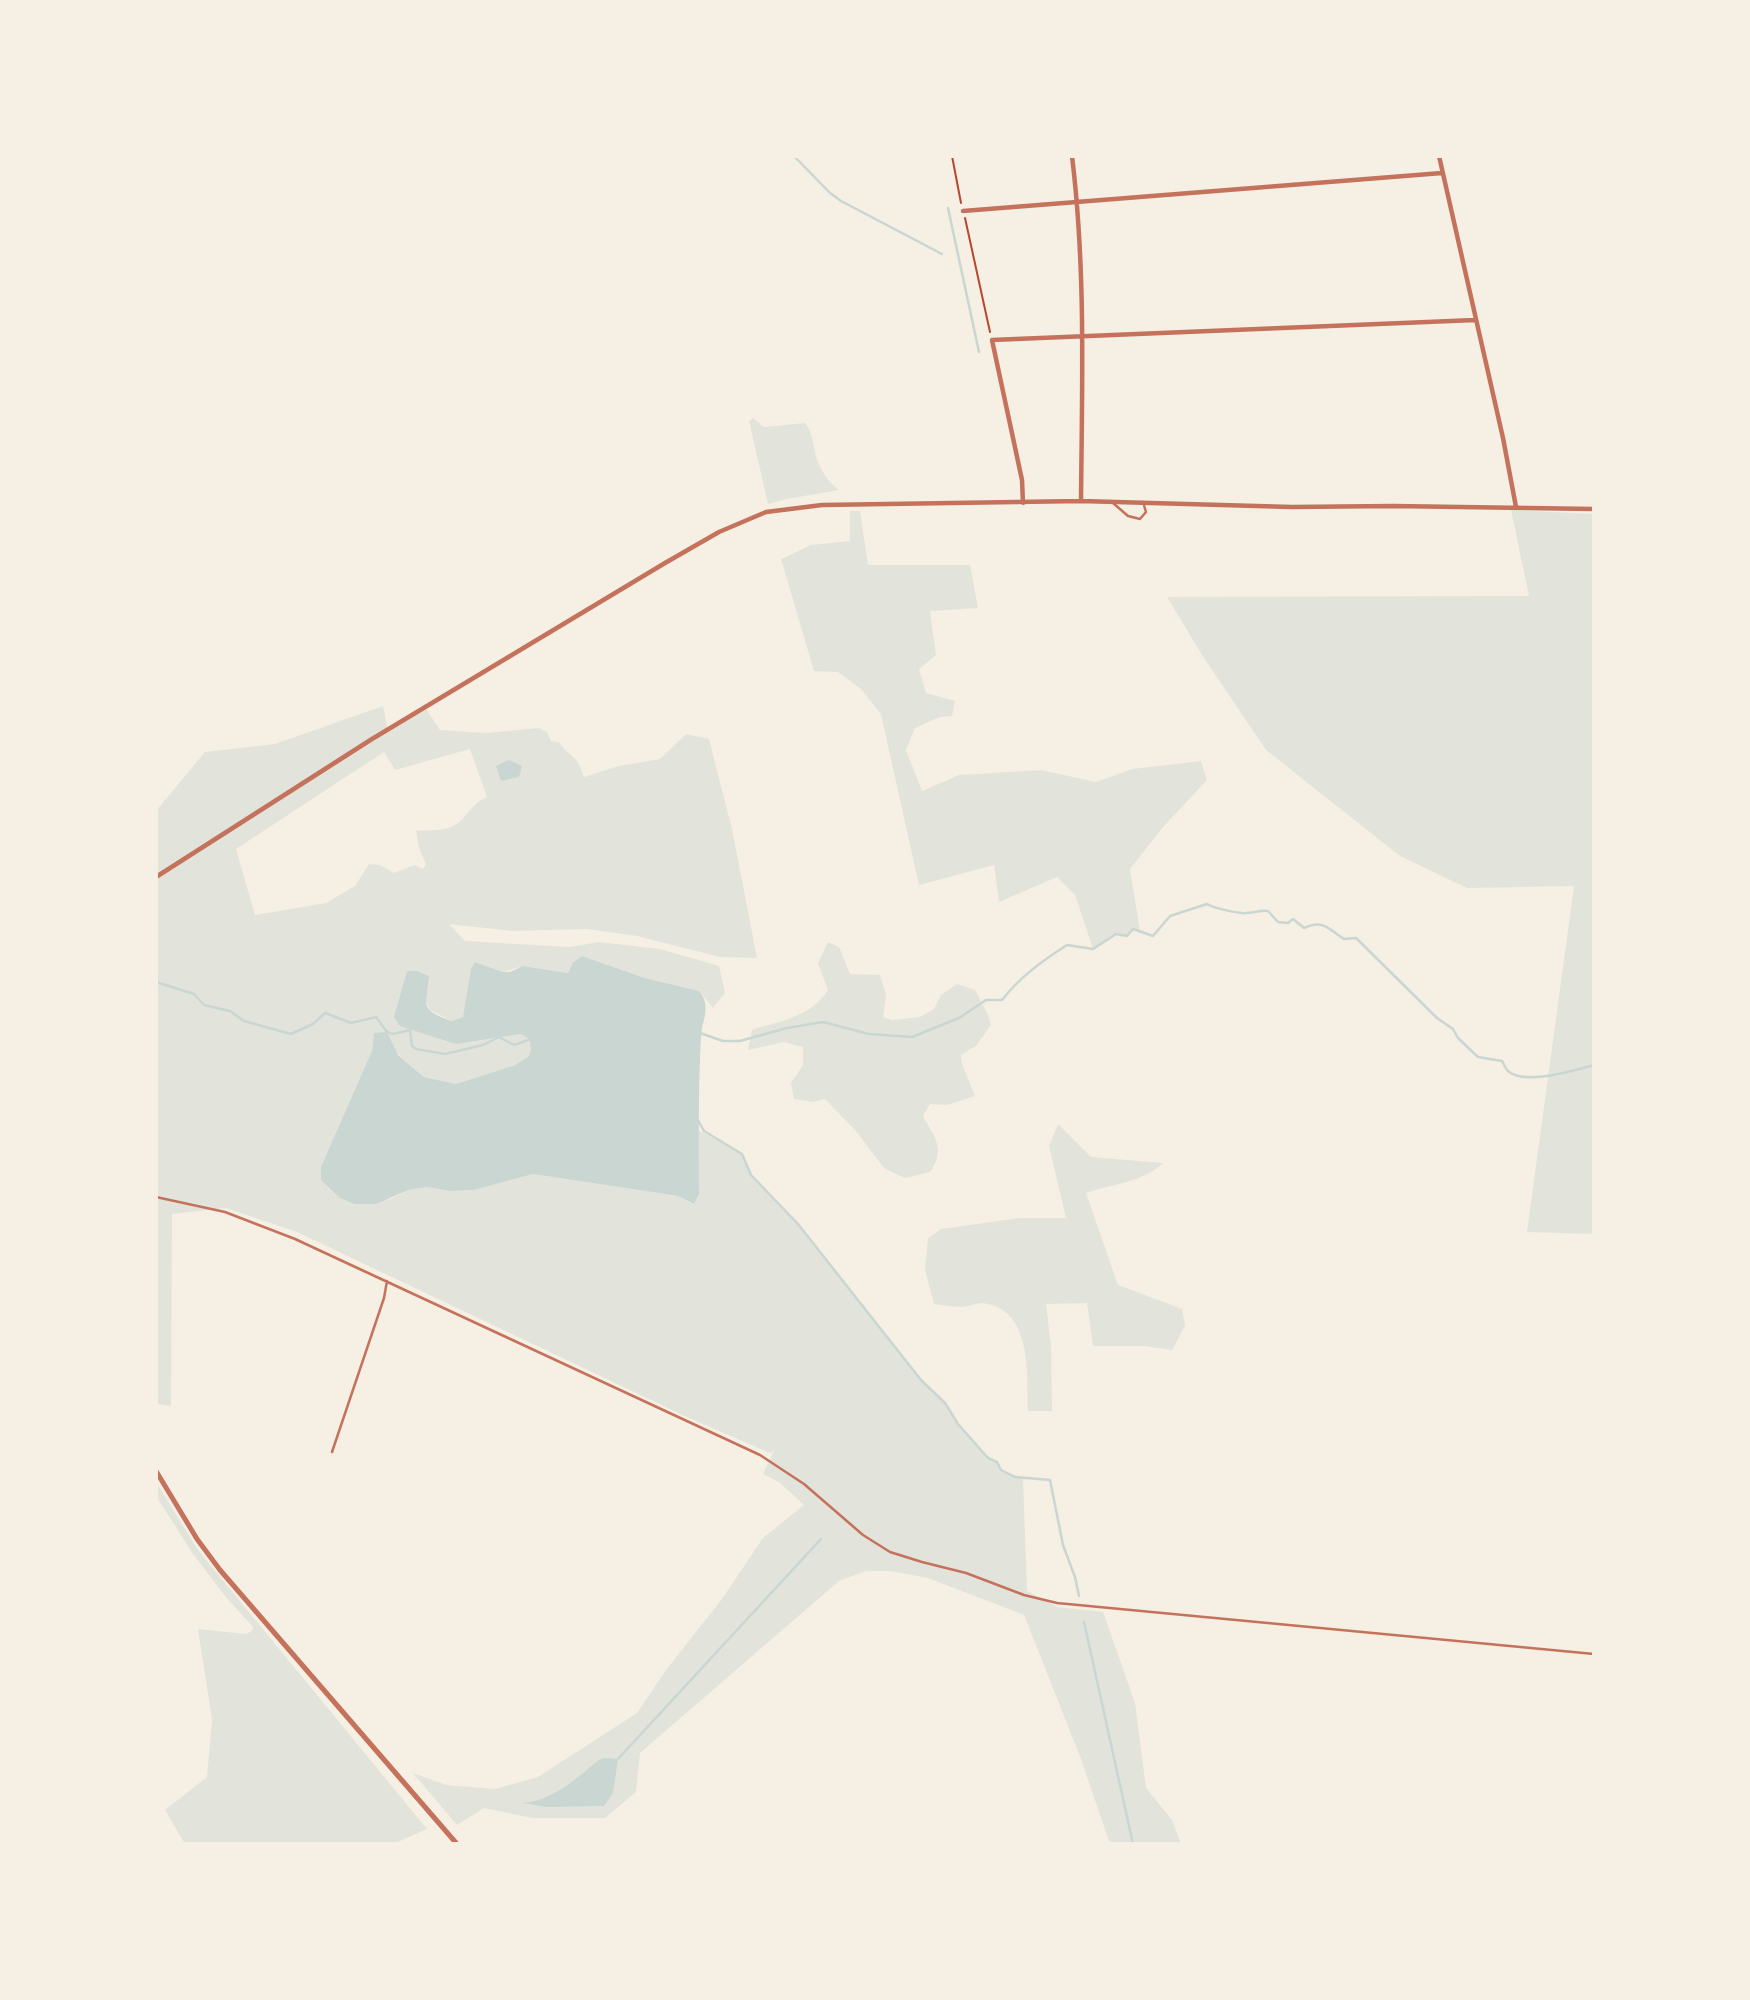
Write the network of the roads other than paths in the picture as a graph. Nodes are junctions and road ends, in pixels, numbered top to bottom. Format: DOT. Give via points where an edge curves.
graph roads {
  1 [pos="1072,156"];
  2 [pos="1439,156"];
  3 [pos="1442,173"];
  4 [pos="1077,201"];
  5 [pos="963,211"];
  6 [pos="1475,320"];
  7 [pos="1082,337"];
  8 [pos="1081,501"];
  9 [pos="1110,502"];
  10 [pos="1143,502"];
  11 [pos="1023,503"];
  12 [pos="1516,507"];
  13 [pos="1594,509"];
  14 [pos="156,877"];
  15 [pos="156,1197"];
  16 [pos="387,1281"];
  17 [pos="332,1452"];
  18 [pos="156,1471"];
  19 [pos="1594,1654"];
  20 [pos="457,1844"];
  1 -- 4 [label="street"];
  2 -- 3 [label="street"];
  3 -- 4 [label="street"];
  3 -- 6 [label="street"];
  4 -- 5 [label="street"];
  4 -- 7 [label="street"];
  6 -- 7 [label="street"];
  6 -- 12 [label="street"];
  7 -- 8 [label="street"];
  7 -- 11 [label="street" via="992,340"];
  8 -- 9 [label="street"];
  8 -- 11 [label="street"];
  9 -- 10 [label="street"];
  9 -- 10 [label="lane" via="1133,519 1144,517"];
  10 -- 12 [label="street"];
  11 -- 14 [label="street" via="806,506 766,512 735,524 390,727"];
  12 -- 13 [label="street"];
  15 -- 16 [label="lane" via="246,1219"];
  16 -- 17 [label="lane"];
  16 -- 19 [label="lane" via="760,1455 890,1552 1024,1595 1057,1603"];
  18 -- 20 [label="street" via="220,1570"];
}
